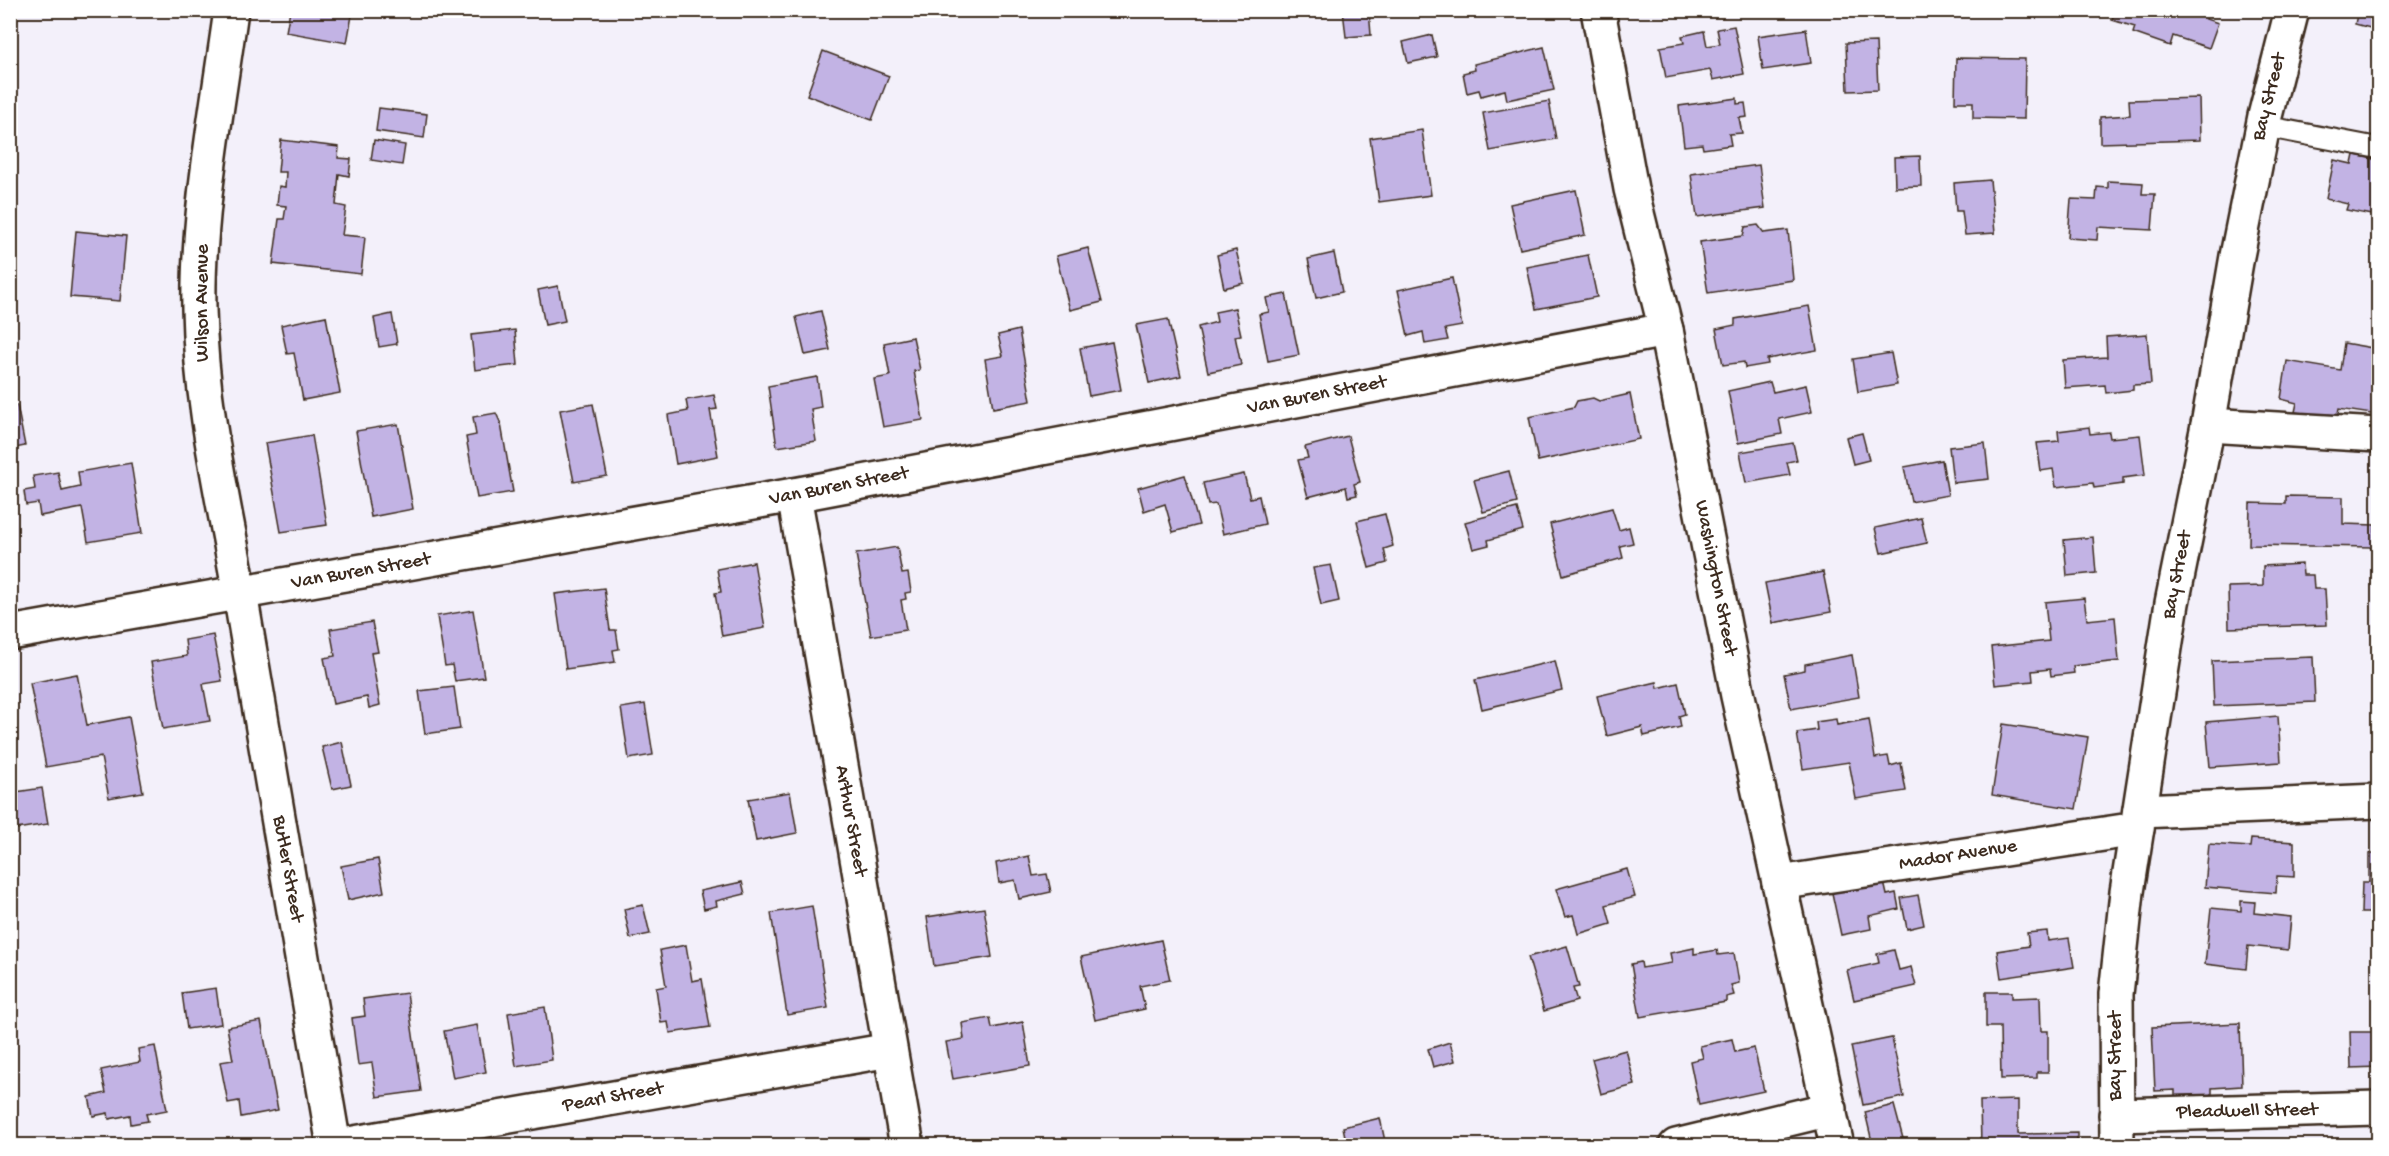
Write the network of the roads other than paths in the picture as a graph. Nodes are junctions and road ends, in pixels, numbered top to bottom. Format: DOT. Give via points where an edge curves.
graph roads {
  1 [pos="231,10"];
  2 [pos="1598,10"];
  3 [pos="2292,10"];
  4 [pos="2263,126"];
  5 [pos="2379,148"];
  6 [pos="1666,330"];
  7 [pos="2208,425"];
  8 [pos="2379,435"];
  9 [pos="794,495"];
  10 [pos="240,593"];
  11 [pos="10,633"];
  12 [pos="2379,801"];
  13 [pos="2139,820"];
  14 [pos="1779,884"];
  15 [pos="890,1050"];
  16 [pos="2379,1108"];
  17 [pos="1830,1109"];
  18 [pos="2117,1130"];
  19 [pos="335,1146"];
  20 [pos="907,1146"];
  21 [pos="1676,1146"];
  22 [pos="1837,1146"];
  1 -- 10 [label="street, Wilson Avenue" via="208,176 199,306 208,427"];
  2 -- 6 [label="street, Washington Street" via="1631,189"];
  3 -- 4 [label="street, Bay Street"];
  4 -- 5 [label="lane"];
  4 -- 7 [label="street, Bay Street"];
  6 -- 9 [label="street, Van Buren Street"];
  6 -- 14 [label="street, Washington Street"];
  7 -- 8 [label="street"];
  7 -- 13 [label="street, Bay Street" via="2172,603"];
  9 -- 10 [label="street, Van Buren Street"];
  9 -- 15 [label="street, Arthur Street"];
  10 -- 11 [label="street, Van Buren Street"];
  10 -- 19 [label="street, Butler Street"];
  12 -- 13 [label="street, Mador Avenue"];
  13 -- 14 [label="street, Mador Avenue"];
  13 -- 18 [label="street, Bay Street" via="2118,963"];
  14 -- 17 [label="street, Washington Street"];
  15 -- 19 [label="street, Pearl Street"];
  15 -- 20 [label="street, Arthur Street"];
  16 -- 18 [label="street, Pleadwell Street"];
  17 -- 21 [label="street"];
  17 -- 22 [label="street, Washington Street"];
}
